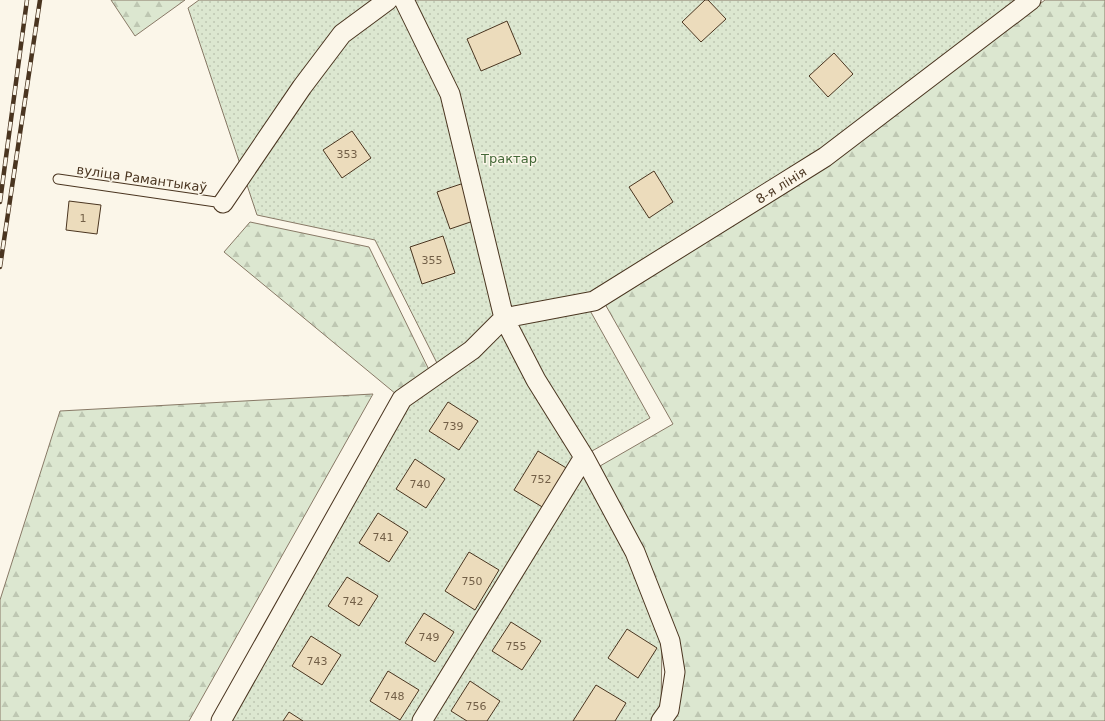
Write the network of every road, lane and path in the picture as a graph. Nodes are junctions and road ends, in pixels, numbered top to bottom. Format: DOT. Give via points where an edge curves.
graph roads {
  1 [pos="388,0"];
  2 [pos="404,0"];
  3 [pos="1031,0"];
  4 [pos="58,179"];
  5 [pos="223,203"];
  6 [pos="504,318"];
  7 [pos="584,457"];
  8 [pos="221,721"];
  9 [pos="422,721"];
  10 [pos="661,721"];
  1 -- 5 [label="street" via="342,34 302,87"];
  2 -- 6 [label="street" via="450,94"];
  3 -- 6 [label="street, 8-я лінія" via="825,157 594,301"];
  4 -- 5 [label="lane, вуліца Рамантыкаў"];
  6 -- 7 [label="street" via="536,380"];
  6 -- 8 [label="street" via="472,350 402,399"];
  7 -- 9 [label="street"];
  7 -- 10 [label="street" via="635,552 670,641 675,672 669,710"];
}
